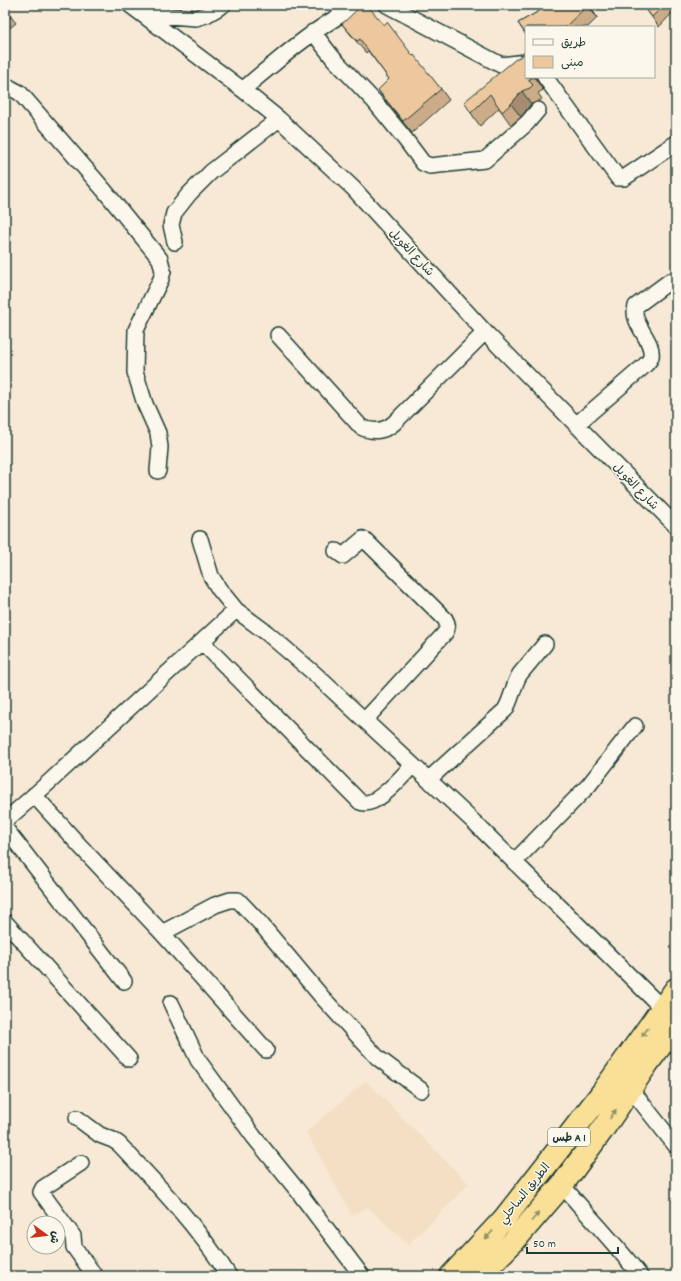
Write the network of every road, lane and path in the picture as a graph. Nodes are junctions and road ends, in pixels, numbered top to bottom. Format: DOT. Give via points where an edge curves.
graph roads {
  1 [pos="130,5"];
  2 [pos="223,5"];
  3 [pos="358,5"];
  4 [pos="387,5"];
  5 [pos="142,14"];
  6 [pos="313,32"];
  7 [pos="525,62"];
  8 [pos="546,78"];
  9 [pos="5,85"];
  10 [pos="243,90"];
  11 [pos="538,110"];
  12 [pos="279,120"];
  13 [pos="676,143"];
  14 [pos="175,242"];
  15 [pos="676,281"];
  16 [pos="485,332"];
  17 [pos="278,335"];
  18 [pos="577,424"];
  19 [pos="158,471"];
  20 [pos="675,527"];
  21 [pos="200,539"];
  22 [pos="336,551"];
  23 [pos="236,610"];
  24 [pos="202,642"];
  25 [pos="544,644"];
  26 [pos="365,720"];
  27 [pos="635,726"];
  28 [pos="413,765"];
  29 [pos="428,780"];
  30 [pos="34,794"];
  31 [pos="5,821"];
  32 [pos="5,828"];
  33 [pos="514,862"];
  34 [pos="5,922"];
  35 [pos="162,933"];
  36 [pos="124,981"];
  37 [pos="676,989"];
  38 [pos="171,1003"];
  39 [pos="662,1008"];
  40 [pos="675,1028"];
  41 [pos="266,1050"];
  42 [pos="129,1059"];
  43 [pos="630,1088"];
  44 [pos="421,1090"];
  45 [pos="76,1118"];
  46 [pos="676,1146"];
  47 [pos="81,1163"];
  48 [pos="562,1185"];
  49 [pos="95,1276"];
  50 [pos="229,1276"];
  51 [pos="362,1276"];
  52 [pos="451,1276"];
  53 [pos="479,1276"];
  54 [pos="640,1276"];
  1 -- 5 [label="street, شارع الغويل"];
  2 -- 5 [label="street" via="196,18"];
  3 -- 6 [label="street"];
  4 -- 7 [label="street" via="501,65"];
  5 -- 10 [label="street, شارع الغويل"];
  6 -- 10 [label="street"];
  6 -- 11 [label="street" via="426,165 485,160"];
  8 -- 13 [label="street" via="618,178 624,178"];
  9 -- 19 [label="street" via="20,93 160,259 163,271 161,279 136,330 135,372 158,433"];
  10 -- 12 [label="street, شارع الغويل"];
  12 -- 14 [label="street" via="211,172 189,194 174,213 171,224"];
  12 -- 16 [label="street, شارع الغويل" via="353,188"];
  15 -- 18 [label="street" via="670,282 635,309 636,318 651,352 650,360"];
  16 -- 17 [label="street" via="394,423 384,429 371,431 361,427"];
  16 -- 18 [label="street, شارع الغويل"];
  18 -- 20 [label="street, شارع الغويل"];
  21 -- 23 [label="street" via="214,581"];
  22 -- 26 [label="street" via="344,556 359,542 365,540 445,619 448,628"];
  23 -- 24 [label="street"];
  23 -- 26 [label="street" via="315,674"];
  24 -- 28 [label="street" via="360,802 371,803"];
  24 -- 30 [label="street"];
  25 -- 29 [label="street" via="520,674 505,710"];
  26 -- 28 [label="street"];
  27 -- 33 [label="street" via="589,785"];
  28 -- 29 [label="street"];
  29 -- 33 [label="street"];
  30 -- 31 [label="street"];
  30 -- 35 [label="street"];
  32 -- 36 [label="street"];
  33 -- 39 [label="street"];
  34 -- 42 [label="street"];
  35 -- 41 [label="street"];
  35 -- 44 [label="street" via="215,905 238,900 378,1058"];
  37 -- 39 [label="highway, الطريق الساحلي / طس A 1"];
  38 -- 51 [label="street" via="198,1060"];
  39 -- 52 [label="highway, الطريق الساحلي / طس A 1, one-way" via="602,1093 504,1219"];
  40 -- 43 [label="highway, الطريق الساحلي / طس A 1"];
  43 -- 46 [label="street"];
  48 -- 43 [label="highway, الطريق الساحلي / طس A 1, one-way"];
  45 -- 50 [label="street" via="100,1135 119,1144 169,1197"];
  47 -- 49 [label="street" via="43,1188 41,1192 73,1236 74,1248"];
  53 -- 48 [label="highway, الطريق الساحلي / طس A 1, one-way" via="514,1241"];
  48 -- 54 [label="street"];
}
